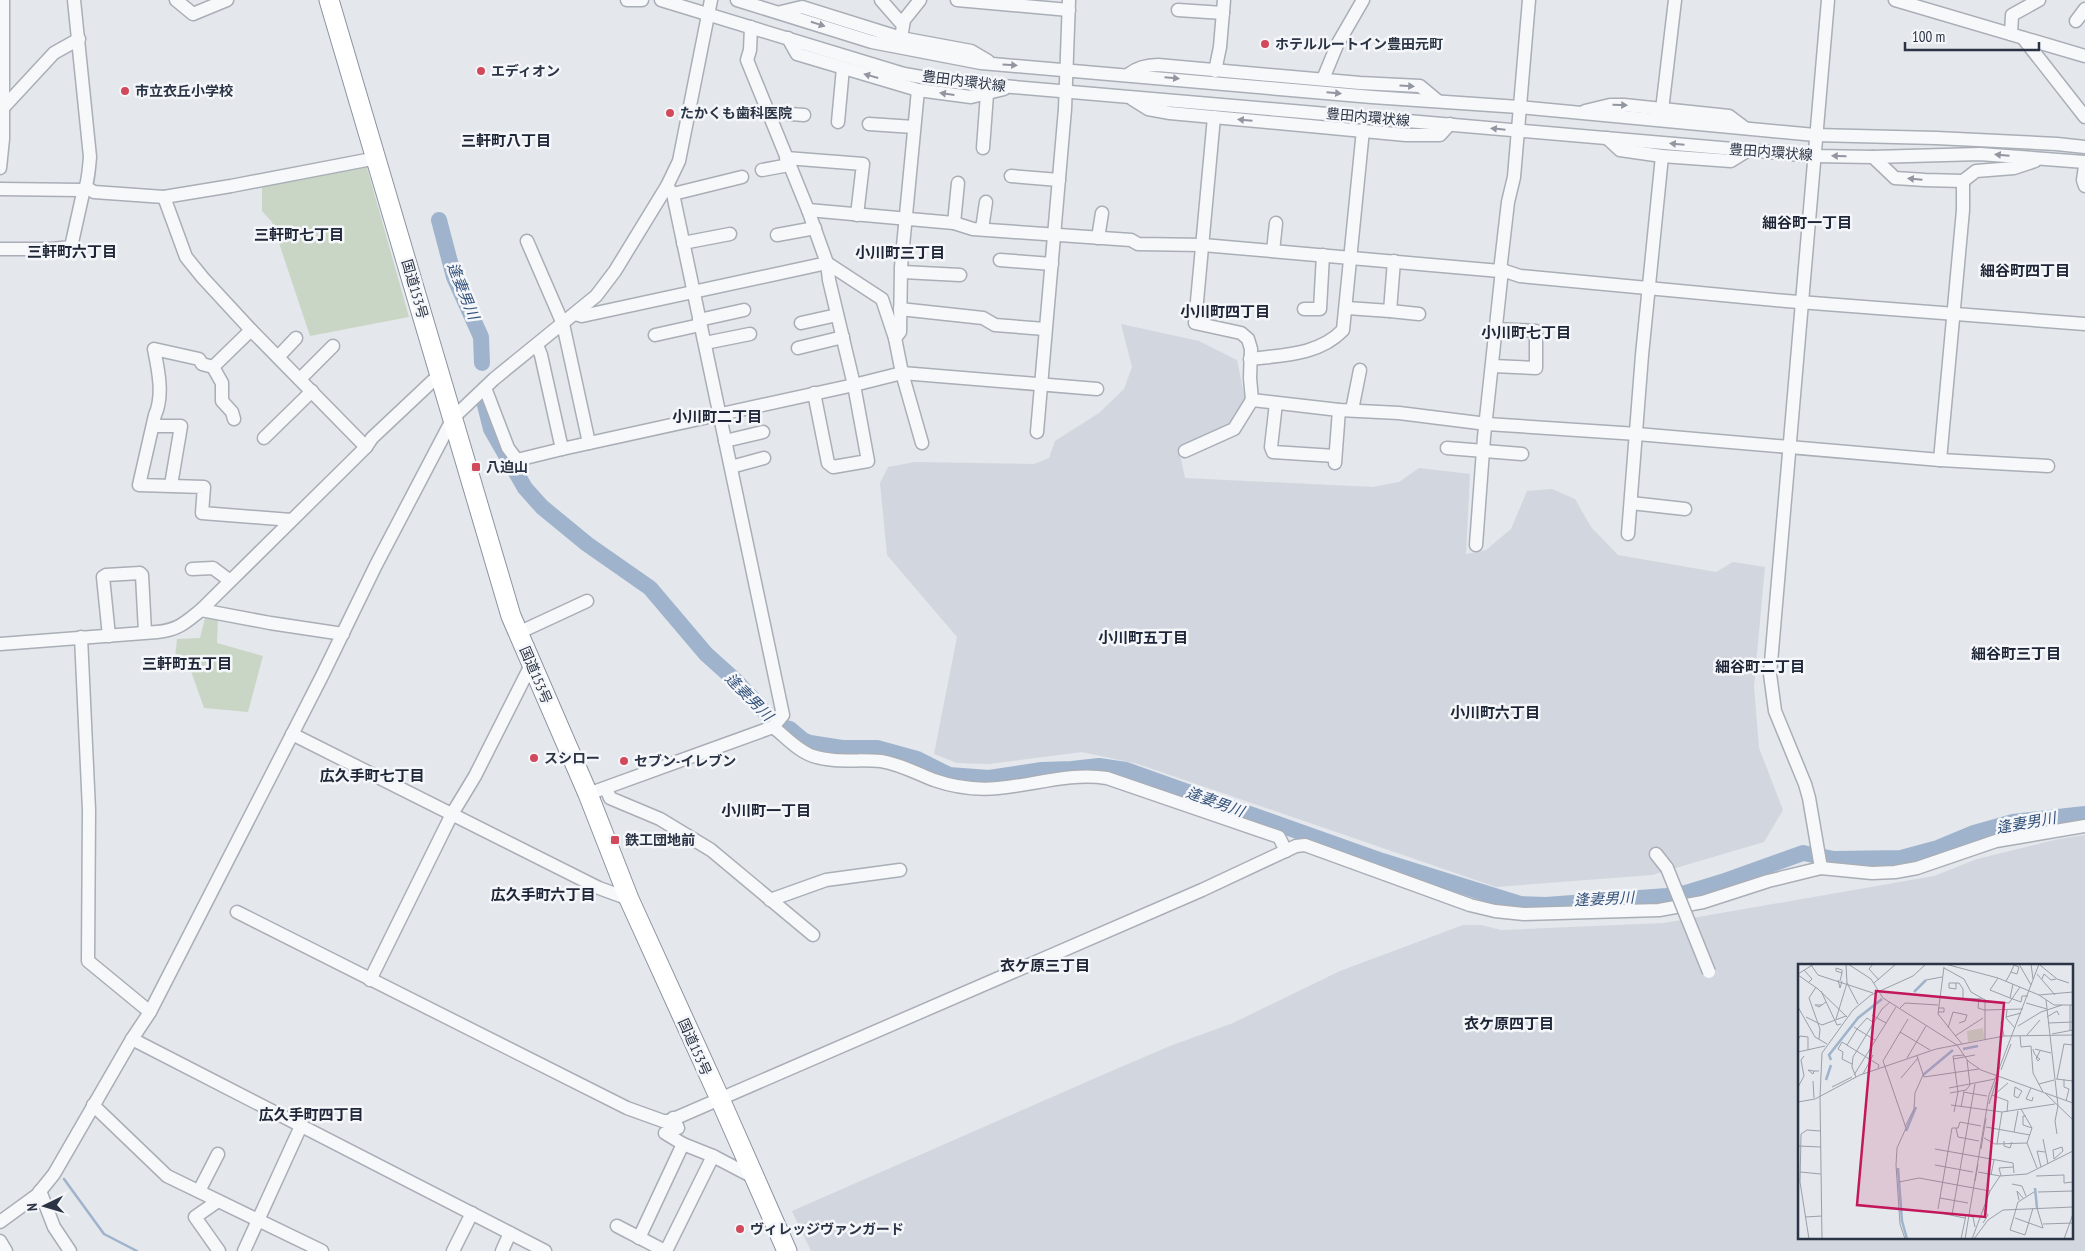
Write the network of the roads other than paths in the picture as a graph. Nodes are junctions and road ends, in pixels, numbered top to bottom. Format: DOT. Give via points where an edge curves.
graph roads {
  1 [pos="3,0"];
  2 [pos="74,0"];
  3 [pos="176,0"];
  4 [pos="227,0"];
  5 [pos="329,0"];
  6 [pos="339,0"];
  7 [pos="627,0"];
  8 [pos="642,0"];
  9 [pos="661,0"];
  10 [pos="711,0"];
  11 [pos="737,0"];
  12 [pos="881,0"];
  13 [pos="920,0"];
  14 [pos="957,0"];
  15 [pos="1224,0"];
  16 [pos="1363,0"];
  17 [pos="1529,0"];
  18 [pos="1674,0"];
  19 [pos="1828,0"];
  20 [pos="1895,0"];
  21 [pos="2038,0"];
  22 [pos="1069,5"];
  23 [pos="2085,9"];
  24 [pos="1178,10"];
  25 [pos="778,12"];
  26 [pos="1223,13"];
  27 [pos="707,15"];
  28 [pos="2076,22"];
  29 [pos="902,24"];
  30 [pos="751,27"];
  31 [pos="2011,34"];
  32 [pos="788,38"];
  33 [pos="901,38"];
  34 [pos="2023,38"];
  35 [pos="79,39"];
  36 [pos="2085,56"];
  37 [pos="992,64"];
  38 [pos="843,68"];
  39 [pos="1066,69"];
  40 [pos="1216,71"];
  41 [pos="352,74"];
  42 [pos="1129,74"];
  43 [pos="1284,76"];
  44 [pos="1323,79"];
  45 [pos="1011,87"];
  46 [pos="1264,87"];
  47 [pos="918,90"];
  48 [pos="1065,91"];
  49 [pos="987,94"];
  50 [pos="1129,97"];
  51 [pos="1438,101"];
  52 [pos="1519,107"];
  53 [pos="3,108"];
  54 [pos="1662,110"];
  55 [pos="1292,111"];
  56 [pos="1310,112"];
  57 [pos="1579,113"];
  58 [pos="804,115"];
  59 [pos="770,117"];
  60 [pos="1214,117"];
  61 [pos="2085,117"];
  62 [pos="838,122"];
  63 [pos="1272,122"];
  64 [pos="869,124"];
  65 [pos="1450,124"];
  66 [pos="914,127"];
  67 [pos="1329,127"];
  68 [pos="1745,128"];
  69 [pos="1364,130"];
  70 [pos="1518,131"];
  71 [pos="1815,135"];
  72 [pos="1607,138"];
  73 [pos="983,148"];
  74 [pos="2085,148"];
  75 [pos="1747,150"];
  76 [pos="1662,156"];
  77 [pos="1814,156"];
  78 [pos="1872,157"];
  79 [pos="377,158"];
  80 [pos="2040,160"];
  81 [pos="787,162"];
  82 [pos="2085,162"];
  83 [pos="2085,166"];
  84 [pos="0,168"];
  85 [pos="762,170"];
  86 [pos="742,176"];
  87 [pos="1011,176"];
  88 [pos="1059,180"];
  89 [pos="1963,181"];
  90 [pos="958,183"];
  91 [pos="2085,186"];
  92 [pos="86,188"];
  93 [pos="0,189"];
  94 [pos="670,190"];
  95 [pos="164,197"];
  96 [pos="986,202"];
  97 [pos="808,210"];
  98 [pos="1102,213"];
  99 [pos="857,215"];
  100 [pos="906,220"];
  101 [pos="954,223"];
  102 [pos="1276,223"];
  103 [pos="815,228"];
  104 [pos="982,229"];
  105 [pos="730,234"];
  106 [pos="1055,234"];
  107 [pos="776,235"];
  108 [pos="1098,238"];
  109 [pos="527,241"];
  110 [pos="683,243"];
  111 [pos="1203,246"];
  112 [pos="0,249"];
  113 [pos="1273,251"];
  114 [pos="1323,255"];
  115 [pos="1350,257"];
  116 [pos="1000,260"];
  117 [pos="1394,261"];
  118 [pos="827,262"];
  119 [pos="1052,264"];
  120 [pos="1501,271"];
  121 [pos="903,272"];
  122 [pos="960,275"];
  123 [pos="1649,289"];
  124 [pos="693,292"];
  125 [pos="1802,302"];
  126 [pos="1346,308"];
  127 [pos="900,309"];
  128 [pos="1304,309"];
  129 [pos="744,310"];
  130 [pos="1390,311"];
  131 [pos="1953,312"];
  132 [pos="575,314"];
  133 [pos="1419,314"];
  134 [pos="837,315"];
  135 [pos="699,322"];
  136 [pos="802,323"];
  137 [pos="563,324"];
  138 [pos="2085,324"];
  139 [pos="1045,329"];
  140 [pos="1497,329"];
  141 [pos="251,330"];
  142 [pos="750,334"];
  143 [pos="655,335"];
  144 [pos="843,337"];
  145 [pos="296,338"];
  146 [pos="895,338"];
  147 [pos="705,343"];
  148 [pos="537,345"];
  149 [pos="333,346"];
  150 [pos="798,348"];
  151 [pos="278,357"];
  152 [pos="1250,359"];
  153 [pos="1493,366"];
  154 [pos="213,367"];
  155 [pos="1360,370"];
  156 [pos="902,373"];
  157 [pos="440,374"];
  158 [pos="300,379"];
  159 [pos="1040,383"];
  160 [pos="854,385"];
  161 [pos="485,388"];
  162 [pos="1096,389"];
  163 [pos="312,391"];
  164 [pos="814,393"];
  165 [pos="1252,400"];
  166 [pos="1276,403"];
  167 [pos="1346,410"];
  168 [pos="720,413"];
  169 [pos="454,418"];
  170 [pos="234,419"];
  171 [pos="1486,424"];
  172 [pos="153,426"];
  173 [pos="763,432"];
  174 [pos="1037,432"];
  175 [pos="1637,434"];
  176 [pos="264,438"];
  177 [pos="725,441"];
  178 [pos="922,443"];
  179 [pos="589,444"];
  180 [pos="366,447"];
  181 [pos="1790,447"];
  182 [pos="1447,448"];
  183 [pos="562,449"];
  184 [pos="1484,449"];
  185 [pos="1185,451"];
  186 [pos="1522,454"];
  187 [pos="764,458"];
  188 [pos="1940,460"];
  189 [pos="2048,466"];
  190 [pos="731,467"];
  191 [pos="170,485"];
  192 [pos="1631,503"];
  193 [pos="1685,509"];
  194 [pos="292,520"];
  195 [pos="1628,534"];
  196 [pos="1476,545"];
  197 [pos="192,569"];
  198 [pos="228,580"];
  199 [pos="587,600"];
  200 [pos="200,610"];
  201 [pos="145,632"];
  202 [pos="518,633"];
  203 [pos="343,634"];
  204 [pos="109,636"];
  205 [pos="80,637"];
  206 [pos="0,644"];
  207 [pos="531,665"];
  208 [pos="773,726"];
  209 [pos="292,734"];
  210 [pos="606,788"];
  211 [pos="588,794"];
  212 [pos="452,814"];
  213 [pos="2085,826"];
  214 [pos="1286,850"];
  215 [pos="1656,854"];
  216 [pos="1820,859"];
  217 [pos="900,870"];
  218 [pos="629,899"];
  219 [pos="770,900"];
  220 [pos="237,912"];
  221 [pos="813,936"];
  222 [pos="1709,972"];
  223 [pos="370,980"];
  224 [pos="150,1012"];
  225 [pos="132,1039"];
  226 [pos="720,1099"];
  227 [pos="93,1105"];
  228 [pos="673,1118"];
  229 [pos="301,1126"];
  230 [pos="683,1144"];
  231 [pos="218,1154"];
  232 [pos="712,1156"];
  233 [pos="756,1178"];
  234 [pos="40,1191"];
  235 [pos="198,1191"];
  236 [pos="218,1201"];
  237 [pos="472,1213"];
  238 [pos="259,1220"];
  239 [pos="0,1222"];
  240 [pos="616,1226"];
  241 [pos="510,1233"];
  242 [pos="639,1238"];
  243 [pos="0,1240"];
  244 [pos="303,1247"];
  245 [pos="6,1251"];
  246 [pos="70,1251"];
  247 [pos="219,1251"];
  248 [pos="244,1251"];
  249 [pos="322,1251"];
  250 [pos="453,1251"];
  251 [pos="502,1251"];
  252 [pos="545,1251"];
  253 [pos="666,1251"];
  254 [pos="786,1251"];
  1 -- 53 [label="street"];
  2 -- 35 [label="street"];
  3 -- 4 [label="street" via="193,14"];
  5 -- 41 [label="highway, 国道153号"];
  6 -- 41 [label="highway, 国道153号" via="352,56"];
  7 -- 8 [label="street"];
  9 -- 27 [label="street, 豊田内環状線"];
  10 -- 27 [label="street"];
  11 -- 25 [label="street, 豊田内環状線"];
  12 -- 29 [label="street"];
  13 -- 29 [label="street"];
  14 -- 22 [label="street"];
  15 -- 26 [label="street"];
  16 -- 44 [label="street" via="1336,45"];
  17 -- 52 [label="street"];
  18 -- 54 [label="street"];
  19 -- 71 [label="street"];
  20 -- 31 [label="street"];
  21 -- 31 [label="street" via="2012,15"];
  22 -- 39 [label="street"];
  23 -- 28 [label="street"];
  24 -- 26 [label="street"];
  25 -- 33 [label="street" via="802,7"];
  25 -- 37 [label="street, 豊田内環状線, one-way" via="872,42"];
  26 -- 40 [label="street"];
  27 -- 30 [label="street, 豊田内環状線"];
  27 -- 94 [label="street" via="679,161"];
  29 -- 33 [label="street"];
  30 -- 32 [label="street, 豊田内環状線"];
  30 -- 59 [label="street" via="747,60"];
  31 -- 34 [label="street"];
  32 -- 38 [label="street" via="797,54"];
  32 -- 45 [label="street, 豊田内環状線" via="904,74"];
  33 -- 37 [label="street" via="971,51"];
  34 -- 36 [label="street"];
  34 -- 61 [label="street"];
  35 -- 53 [label="street" via="54,53"];
  35 -- 92 [label="street" via="90,157"];
  37 -- 39 [label="street, 豊田内環状線, one-way"];
  47 -- 38 [label="street, one-way"];
  38 -- 62 [label="street"];
  39 -- 42 [label="street, 豊田内環状線"];
  39 -- 48 [label="street"];
  40 -- 42 [label="street" via="1148,65"];
  40 -- 43 [label="street"];
  41 -- 79 [label="highway, 国道153号"];
  42 -- 46 [label="street, 豊田内環状線, one-way"];
  43 -- 44 [label="street"];
  43 -- 46 [label="street"];
  44 -- 51 [label="street, one-way" via="1420,86"];
  45 -- 48 [label="street, 豊田内環状線"];
  45 -- 49 [label="street"];
  46 -- 51 [label="street, 豊田内環状線, one-way"];
  49 -- 47 [label="street, one-way" via="971,97"];
  47 -- 66 [label="street"];
  48 -- 50 [label="street, 豊田内環状線"];
  48 -- 88 [label="street"];
  49 -- 73 [label="street"];
  50 -- 55 [label="street, 豊田内環状線"];
  50 -- 60 [label="street" via="1148,109"];
  51 -- 52 [label="street, 豊田内環状線"];
  52 -- 57 [label="street, 豊田内環状線"];
  52 -- 70 [label="street"];
  53 -- 84 [label="street" via="4,139"];
  57 -- 54 [label="street, one-way" via="1610,105"];
  54 -- 68 [label="street" via="1728,116"];
  55 -- 56 [label="street, 豊田内環状線"];
  55 -- 63 [label="street"];
  56 -- 65 [label="street, 豊田内環状線"];
  56 -- 67 [label="street" via="1320,124"];
  57 -- 68 [label="street, 豊田内環状線"];
  58 -- 59 [label="street" via="777,113"];
  59 -- 81 [label="street"];
  63 -- 60 [label="street, one-way"];
  60 -- 111 [label="street"];
  63 -- 67 [label="street"];
  64 -- 66 [label="street"];
  65 -- 69 [label="street" via="1440,135 1430,136"];
  70 -- 65 [label="street, 豊田内環状線, one-way"];
  66 -- 100 [label="street"];
  67 -- 69 [label="street"];
  68 -- 71 [label="street, 豊田内環状線"];
  69 -- 115 [label="street"];
  70 -- 72 [label="street, 豊田内環状線"];
  70 -- 120 [label="street"];
  71 -- 74 [label="street, 豊田内環状線" via="1936,138"];
  71 -- 77 [label="street"];
  75 -- 72 [label="street, 豊田内環状線, one-way"];
  72 -- 76 [label="street" via="1620,150"];
  75 -- 76 [label="street" via="1731,161"];
  75 -- 77 [label="street, 豊田内環状線"];
  76 -- 123 [label="street"];
  78 -- 77 [label="street, 豊田内環状線, one-way"];
  77 -- 125 [label="street"];
  80 -- 78 [label="street, 豊田内環状線, one-way" via="1980,154"];
  89 -- 78 [label="street, one-way" via="1895,178"];
  79 -- 95 [label="street"];
  79 -- 157 [label="highway, 国道153号"];
  80 -- 82 [label="street, 豊田内環状線"];
  80 -- 89 [label="street" via="2014,168 1976,171"];
  81 -- 85 [label="street"];
  81 -- 97 [label="street"];
  81 -- 99 [label="street" via="863,164"];
  83 -- 91 [label="street"];
  86 -- 94 [label="street"];
  87 -- 88 [label="street"];
  88 -- 106 [label="street"];
  89 -- 131 [label="street"];
  90 -- 101 [label="street"];
  92 -- 93 [label="street"];
  92 -- 95 [label="street" via="94,192"];
  92 -- 112 [label="street" via="71,247"];
  94 -- 110 [label="street"];
  94 -- 132 [label="street" via="607,284"];
  95 -- 141 [label="street" via="186,257"];
  96 -- 104 [label="street"];
  97 -- 99 [label="street"];
  97 -- 103 [label="street"];
  98 -- 108 [label="street"];
  99 -- 100 [label="street"];
  100 -- 101 [label="street"];
  100 -- 121 [label="street"];
  101 -- 104 [label="street"];
  102 -- 113 [label="street"];
  103 -- 107 [label="street"];
  103 -- 118 [label="street"];
  104 -- 106 [label="street"];
  105 -- 110 [label="street"];
  106 -- 108 [label="street"];
  106 -- 119 [label="street"];
  108 -- 111 [label="street" via="1131,240 1138,244"];
  109 -- 137 [label="street"];
  110 -- 124 [label="street"];
  111 -- 113 [label="street"];
  111 -- 152 [label="street" via="1196,323 1241,333 1248,339"];
  113 -- 114 [label="street"];
  114 -- 115 [label="street"];
  114 -- 128 [label="street" via="1320,309"];
  115 -- 117 [label="street"];
  115 -- 126 [label="street"];
  116 -- 119 [label="street"];
  117 -- 120 [label="street"];
  117 -- 130 [label="street"];
  118 -- 124 [label="street"];
  118 -- 134 [label="street"];
  118 -- 146 [label="street" via="882,299"];
  119 -- 139 [label="street"];
  120 -- 123 [label="street" via="1520,276"];
  120 -- 140 [label="street"];
  121 -- 122 [label="street"];
  121 -- 127 [label="street"];
  123 -- 125 [label="street"];
  123 -- 175 [label="street"];
  124 -- 132 [label="street" via="582,316"];
  124 -- 135 [label="street"];
  125 -- 131 [label="street"];
  125 -- 181 [label="street"];
  126 -- 130 [label="street"];
  126 -- 152 [label="street" via="1343,330 1320,347"];
  127 -- 139 [label="street" via="983,318 995,325"];
  127 -- 146 [label="street" via="900,332"];
  129 -- 135 [label="street"];
  130 -- 133 [label="street"];
  131 -- 138 [label="street"];
  131 -- 188 [label="street"];
  132 -- 137 [label="street"];
  134 -- 136 [label="street"];
  134 -- 144 [label="street"];
  135 -- 143 [label="street"];
  135 -- 147 [label="street"];
  137 -- 148 [label="street"];
  137 -- 179 [label="street"];
  139 -- 159 [label="street"];
  140 -- 153 [label="street"];
  140 -- 153 [label="street" via="1536,330 1536,368"];
  141 -- 151 [label="street"];
  141 -- 154 [label="street"];
  142 -- 147 [label="street"];
  144 -- 150 [label="street"];
  144 -- 160 [label="street"];
  145 -- 151 [label="street"];
  146 -- 156 [label="street"];
  147 -- 168 [label="street"];
  148 -- 161 [label="street"];
  148 -- 183 [label="street"];
  149 -- 158 [label="street"];
  151 -- 158 [label="street"];
  152 -- 165 [label="street"];
  153 -- 171 [label="street"];
  154 -- 170 [label="street" via="222,383 222,401"];
  154 -- 172 [label="street" via="199,360 154,349 159,406"];
  155 -- 167 [label="street"];
  156 -- 159 [label="street"];
  156 -- 160 [label="street"];
  156 -- 178 [label="street"];
  157 -- 169 [label="highway, 国道153号"];
  157 -- 180 [label="street"];
  158 -- 163 [label="street"];
  159 -- 162 [label="street"];
  159 -- 174 [label="street"];
  160 -- 164 [label="street"];
  160 -- 164 [label="street" via="868,460 833,467 828,463"];
  161 -- 169 [label="street"];
  161 -- 183 [label="street" via="508,448 517,460"];
  163 -- 176 [label="street"];
  163 -- 180 [label="street"];
  164 -- 168 [label="street"];
  165 -- 166 [label="street"];
  165 -- 185 [label="street" via="1234,428"];
  166 -- 167 [label="street"];
  166 -- 167 [label="street" via="1271,447 1274,452 1335,460"];
  167 -- 171 [label="street"];
  168 -- 177 [label="street"];
  168 -- 179 [label="street"];
  169 -- 202 [label="highway, 国道153号"];
  169 -- 203 [label="street"];
  171 -- 175 [label="street"];
  171 -- 184 [label="street"];
  172 -- 191 [label="street" via="181,426"];
  172 -- 191 [label="street" via="139,485"];
  173 -- 177 [label="street"];
  175 -- 181 [label="street"];
  175 -- 192 [label="street"];
  177 -- 190 [label="street"];
  179 -- 183 [label="street"];
  180 -- 194 [label="street"];
  181 -- 188 [label="street"];
  181 -- 216 [label="street" via="1770,674 1775,711 1805,784"];
  182 -- 184 [label="street"];
  184 -- 186 [label="street"];
  184 -- 196 [label="street"];
  187 -- 190 [label="street"];
  188 -- 189 [label="street"];
  190 -- 208 [label="street" via="783,715"];
  191 -- 194 [label="street" via="204,487 202,513"];
  192 -- 193 [label="street"];
  192 -- 195 [label="street"];
  194 -- 198 [label="street"];
  197 -- 198 [label="street" via="213,568"];
  198 -- 200 [label="street"];
  199 -- 202 [label="street"];
  200 -- 201 [label="street" via="181,627"];
  200 -- 203 [label="street"];
  201 -- 204 [label="street"];
  201 -- 204 [label="street" via="142,575 106,575 103,577"];
  202 -- 207 [label="highway, 国道153号"];
  203 -- 209 [label="street"];
  204 -- 205 [label="street"];
  205 -- 206 [label="street"];
  205 -- 224 [label="street" via="89,810 88,961"];
  207 -- 211 [label="highway, 国道153号"];
  207 -- 212 [label="street" via="475,776"];
  208 -- 210 [label="street"];
  208 -- 214 [label="street" via="814,756 900,765 954,786 998,788 1078,777 1107,778 1279,837"];
  209 -- 212 [label="street"];
  209 -- 224 [label="street"];
  210 -- 211 [label="street"];
  210 -- 219 [label="street" via="610,798 660,819 710,850"];
  211 -- 218 [label="highway, 国道153号"];
  212 -- 218 [label="street" via="599,888"];
  212 -- 223 [label="street"];
  213 -- 216 [label="street" via="1996,841 1917,868 1895,872 1872,873"];
  214 -- 216 [label="street" via="1305,845 1470,905 1524,914 1680,907 1741,891"];
  214 -- 226 [label="street" via="1202,890"];
  215 -- 222 [label="street, bridge" via="1667,868"];
  217 -- 219 [label="street" via="826,880"];
  218 -- 226 [label="highway, 国道153号"];
  219 -- 221 [label="street"];
  220 -- 223 [label="street"];
  223 -- 228 [label="street" via="627,1108 657,1120"];
  224 -- 225 [label="street"];
  225 -- 227 [label="street"];
  225 -- 229 [label="street"];
  226 -- 228 [label="street"];
  226 -- 233 [label="highway, 国道153号"];
  227 -- 234 [label="street" via="54,1174"];
  227 -- 235 [label="street" via="166,1176"];
  228 -- 230 [label="street" via="678,1128 666,1133"];
  229 -- 237 [label="street"];
  229 -- 238 [label="street"];
  230 -- 232 [label="street"];
  230 -- 242 [label="street"];
  231 -- 235 [label="street"];
  232 -- 233 [label="street"];
  232 -- 253 [label="street"];
  233 -- 254 [label="highway, 国道153号"];
  234 -- 239 [label="street"];
  234 -- 246 [label="street" via="54,1227"];
  235 -- 236 [label="street"];
  236 -- 238 [label="street"];
  236 -- 247 [label="street" via="195,1217"];
  237 -- 241 [label="street"];
  237 -- 250 [label="street"];
  238 -- 244 [label="street"];
  238 -- 248 [label="street"];
  240 -- 242 [label="street"];
  241 -- 251 [label="street"];
  241 -- 252 [label="street"];
  242 -- 253 [label="street"];
  243 -- 245 [label="street"];
  244 -- 249 [label="street"];
}
